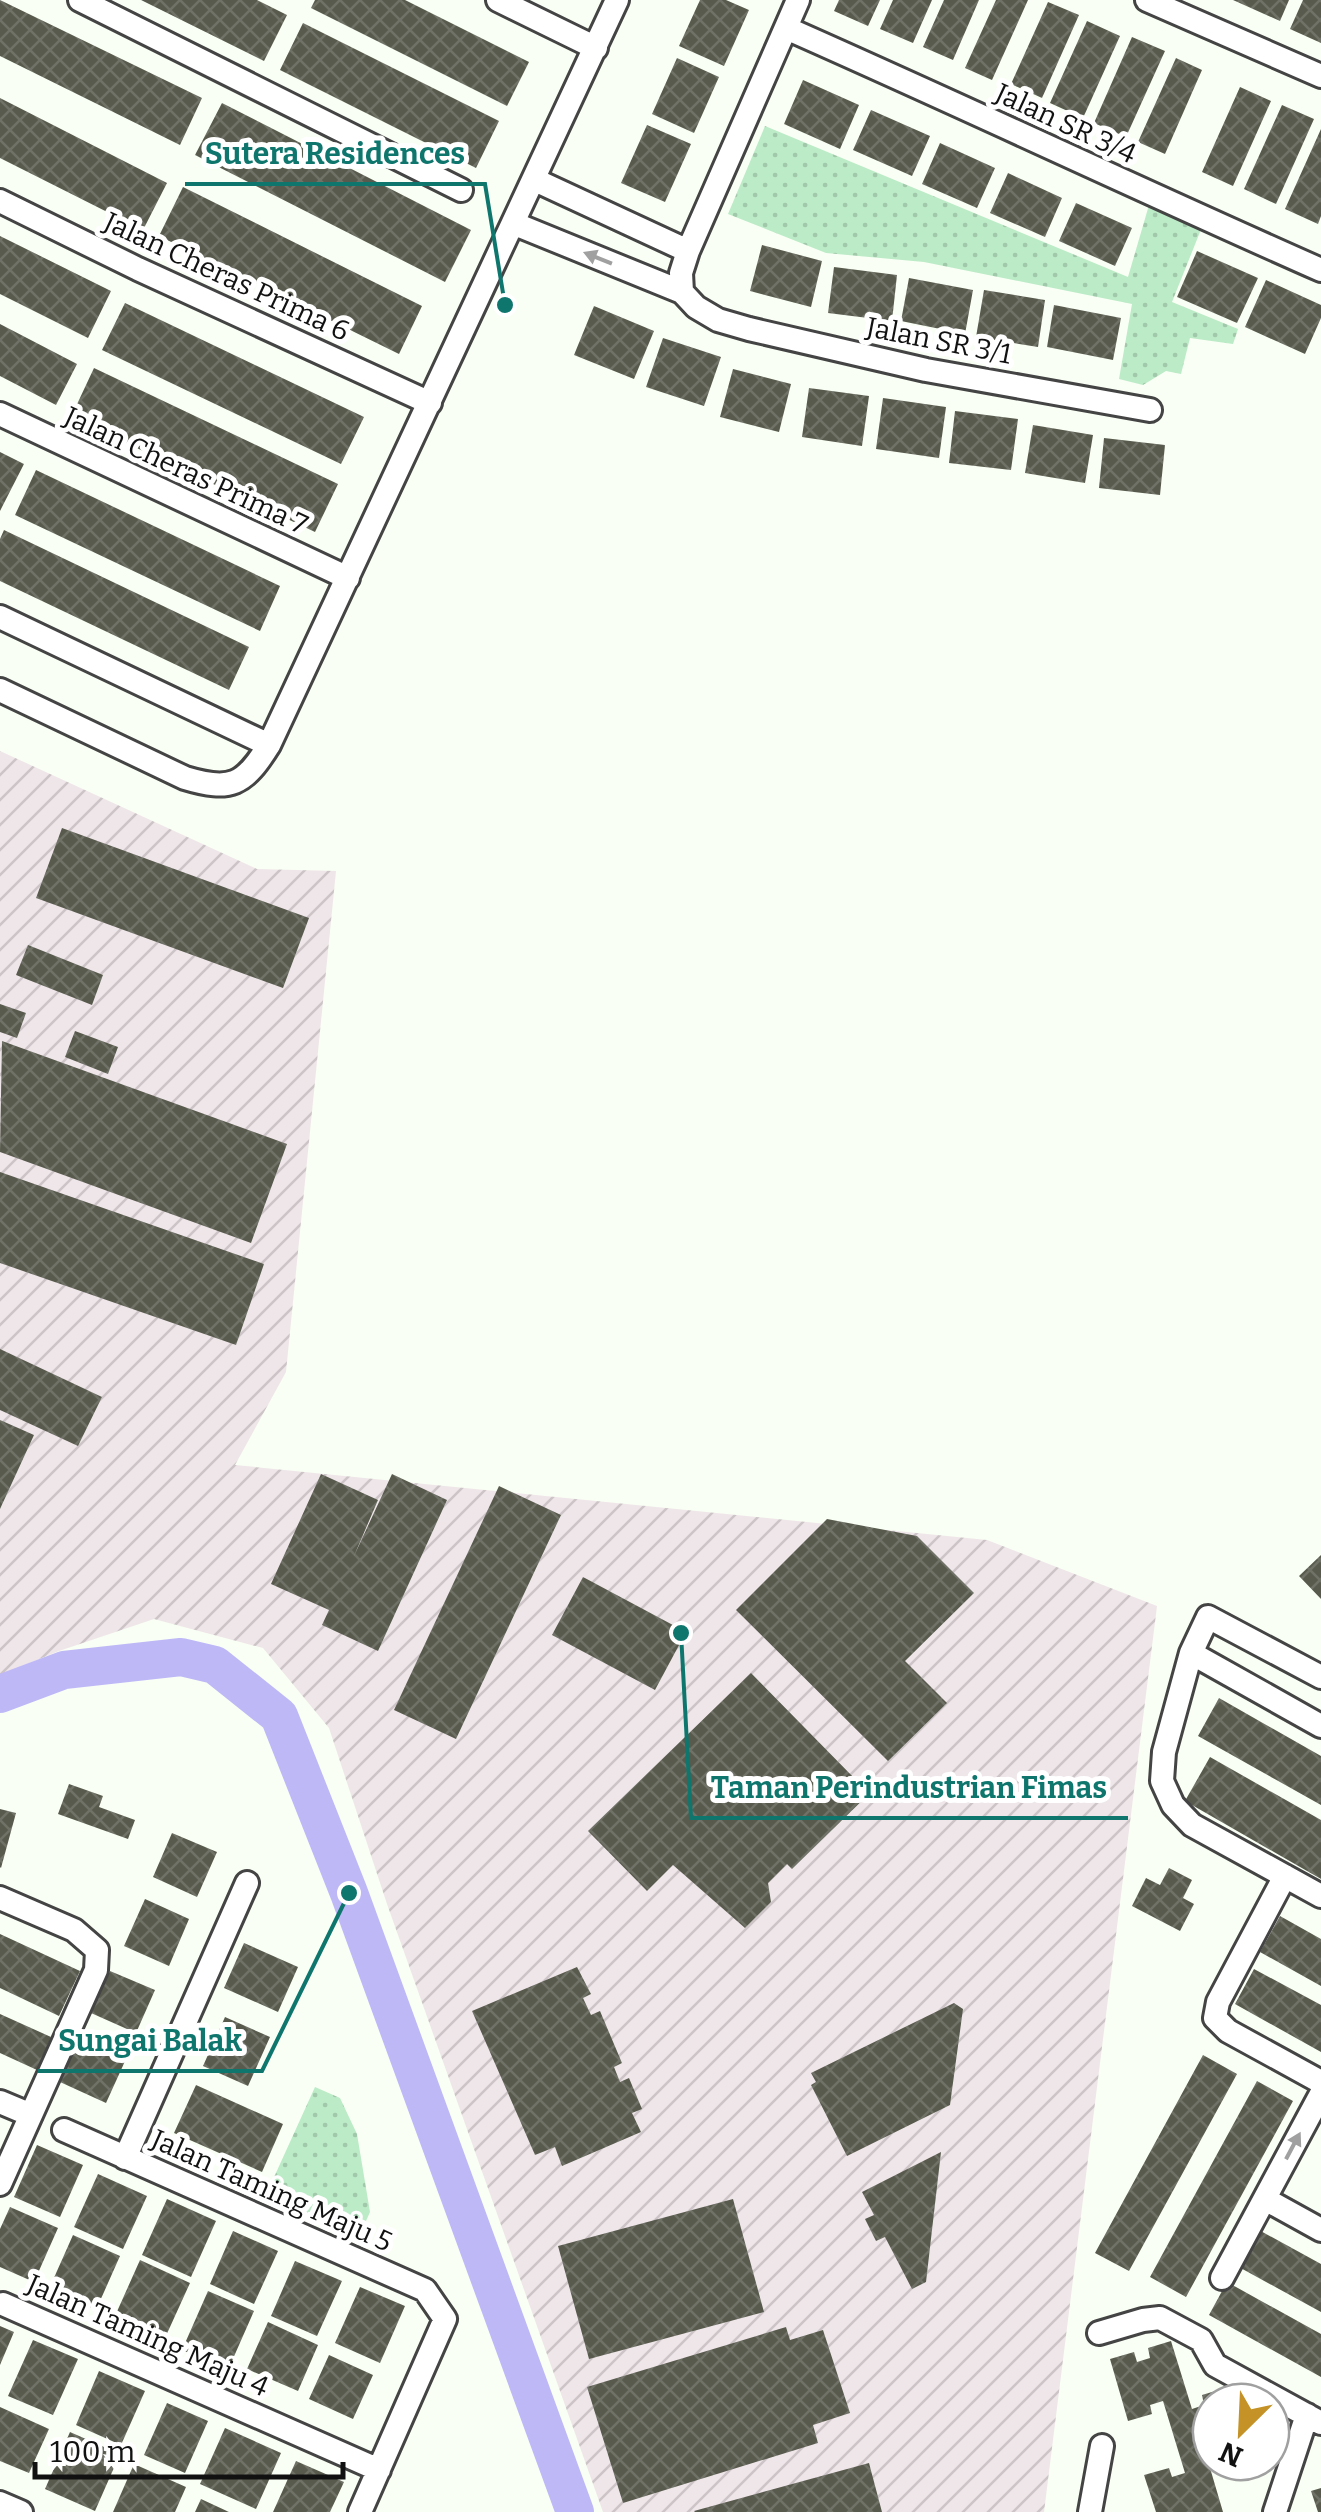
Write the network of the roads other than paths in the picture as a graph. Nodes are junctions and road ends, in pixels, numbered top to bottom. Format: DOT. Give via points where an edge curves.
graph roads {
  1 [pos="80,0"];
  2 [pos="498,0"];
  3 [pos="617,0"];
  4 [pos="798,0"];
  5 [pos="1147,0"];
  6 [pos="786,28"];
  7 [pos="596,48"];
  8 [pos="1321,76"];
  9 [pos="535,180"];
  10 [pos="461,190"];
  11 [pos="0,201"];
  12 [pos="514,224"];
  13 [pos="688,251"];
  14 [pos="1321,270"];
  15 [pos="682,292"];
  16 [pos="430,403"];
  17 [pos="1150,410"];
  18 [pos="0,414"];
  19 [pos="348,578"];
  20 [pos="0,617"];
  21 [pos="0,690"];
  22 [pos="269,745"];
  23 [pos="1191,1653"];
  24 [pos="1321,1677"];
  25 [pos="1321,1726"];
  26 [pos="1285,1876"];
  27 [pos="247,1883"];
  28 [pos="1321,1896"];
  29 [pos="0,1898"];
  30 [pos="1321,2082"];
  31 [pos="1321,2094"];
  32 [pos="0,2102"];
  33 [pos="31,2116"];
  34 [pos="64,2130"];
  35 [pos="125,2158"];
  36 [pos="0,2184"];
  37 [pos="1265,2199"];
  38 [pos="1321,2230"];
  39 [pos="1222,2278"];
  40 [pos="3,2304"];
  41 [pos="1100,2333"];
  42 [pos="1314,2419"];
  43 [pos="1102,2446"];
  44 [pos="379,2470"];
  45 [pos="0,2503"];
  46 [pos="21,2512"];
  47 [pos="360,2512"];
  48 [pos="1090,2512"];
  49 [pos="1275,2512"];
  1 -- 10 [label="street"];
  2 -- 7 [label="street"];
  3 -- 7 [label="street"];
  4 -- 6 [label="street"];
  5 -- 8 [label="street"];
  6 -- 13 [label="street"];
  6 -- 14 [label="street, Jalan SR 3/4"];
  7 -- 9 [label="street"];
  9 -- 12 [label="street"];
  9 -- 13 [label="street"];
  11 -- 16 [label="street, Jalan Cheras Prima 6"];
  15 -- 12 [label="street, one-way"];
  12 -- 16 [label="street"];
  13 -- 15 [label="street"];
  15 -- 17 [label="street, Jalan SR 3/1" via="696,308 748,329 926,370"];
  16 -- 19 [label="street"];
  18 -- 19 [label="street, Jalan Cheras Prima 7"];
  19 -- 22 [label="street"];
  20 -- 22 [label="street"];
  21 -- 22 [label="street" via="212,786 254,770"];
  23 -- 24 [label="street" via="1208,1618"];
  23 -- 25 [label="street"];
  23 -- 26 [label="street" via="1162,1781 1192,1825"];
  26 -- 28 [label="street"];
  26 -- 30 [label="street" via="1215,2018"];
  27 -- 35 [label="street"];
  29 -- 33 [label="street" via="74,1930 97,1950 96,1970"];
  37 -- 31 [label="street, one-way"];
  32 -- 33 [label="street"];
  33 -- 36 [label="street"];
  34 -- 35 [label="street, Jalan Taming Maju 5"];
  35 -- 44 [label="street, Jalan Taming Maju 5" via="425,2290 444,2319"];
  37 -- 38 [label="street"];
  37 -- 39 [label="street"];
  40 -- 44 [label="street, Jalan Taming Maju 4"];
  41 -- 42 [label="street" via="1160,2318 1201,2340 1216,2365"];
  42 -- 49 [label="street"];
  43 -- 48 [label="street"];
  44 -- 47 [label="street"];
  45 -- 46 [label="street"];
}
